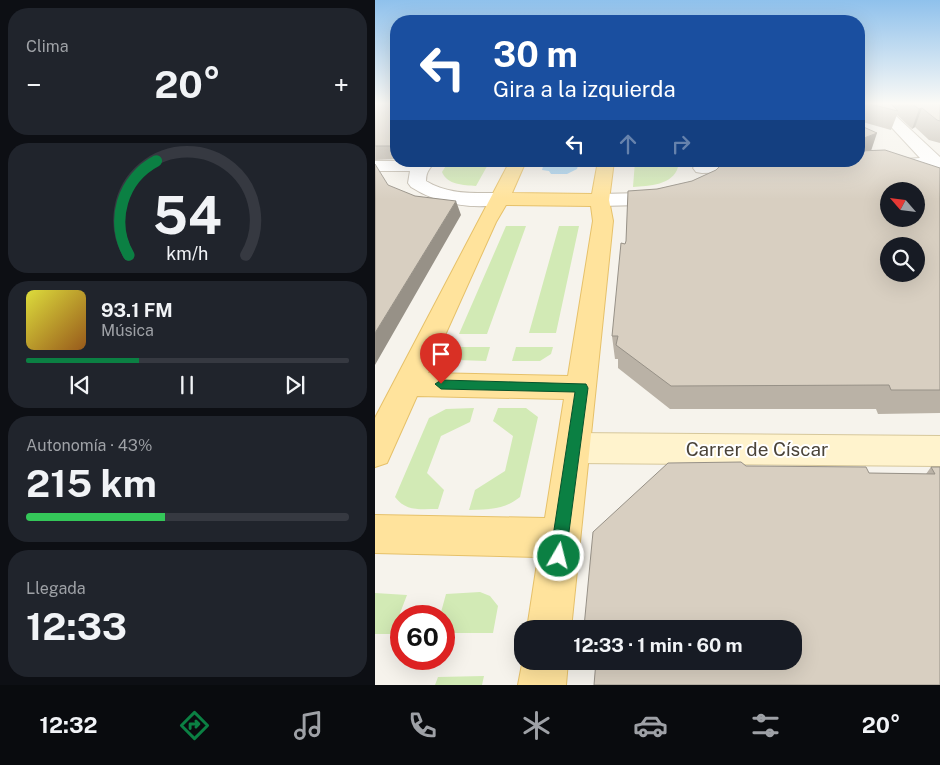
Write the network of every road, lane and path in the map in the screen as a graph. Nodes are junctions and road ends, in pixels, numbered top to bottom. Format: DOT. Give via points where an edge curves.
graph roads {
  1 [pos="907,135"];
  2 [pos="937,164"];
  3 [pos="390,165"];
  4 [pos="868,165"];
  5 [pos="375,166"];
  6 [pos="422,167"];
  7 [pos="515,167"];
  8 [pos="605,167"];
  9 [pos="701,167"];
  10 [pos="500,199"];
  11 [pos="600,200"];
  12 [pos="408,384"];
  13 [pos="582,388"];
  14 [pos="376,447"];
  15 [pos="575,448"];
  16 [pos="940,451"];
  17 [pos="375,534"];
  18 [pos="561,538"];
  19 [pos="550,620"];
  20 [pos="544,670"];
  21 [pos="542,685"];
  1 -- 2 [label="street"];
  2 -- 4 [label="street"];
  3 -- 5 [label="street"];
  6 -- 10 [label="street" via="417,183 437,194"];
  7 -- 10 [label="main road"];
  8 -- 11 [label="main road"];
  9 -- 11 [label="street" via="699,177 686,186 656,197"];
  10 -- 11 [label="main road"];
  10 -- 12 [label="main road"];
  11 -- 13 [label="main road" via="603,221"];
  12 -- 13 [label="main road"];
  12 -- 14 [label="main road"];
  13 -- 15 [label="main road"];
  15 -- 16 [label="street, Carrer de Císcar"];
  15 -- 18 [label="main road"];
  17 -- 18 [label="main road"];
  18 -- 19 [label="main road"];
  20 -- 21 [label="main road"];
}
